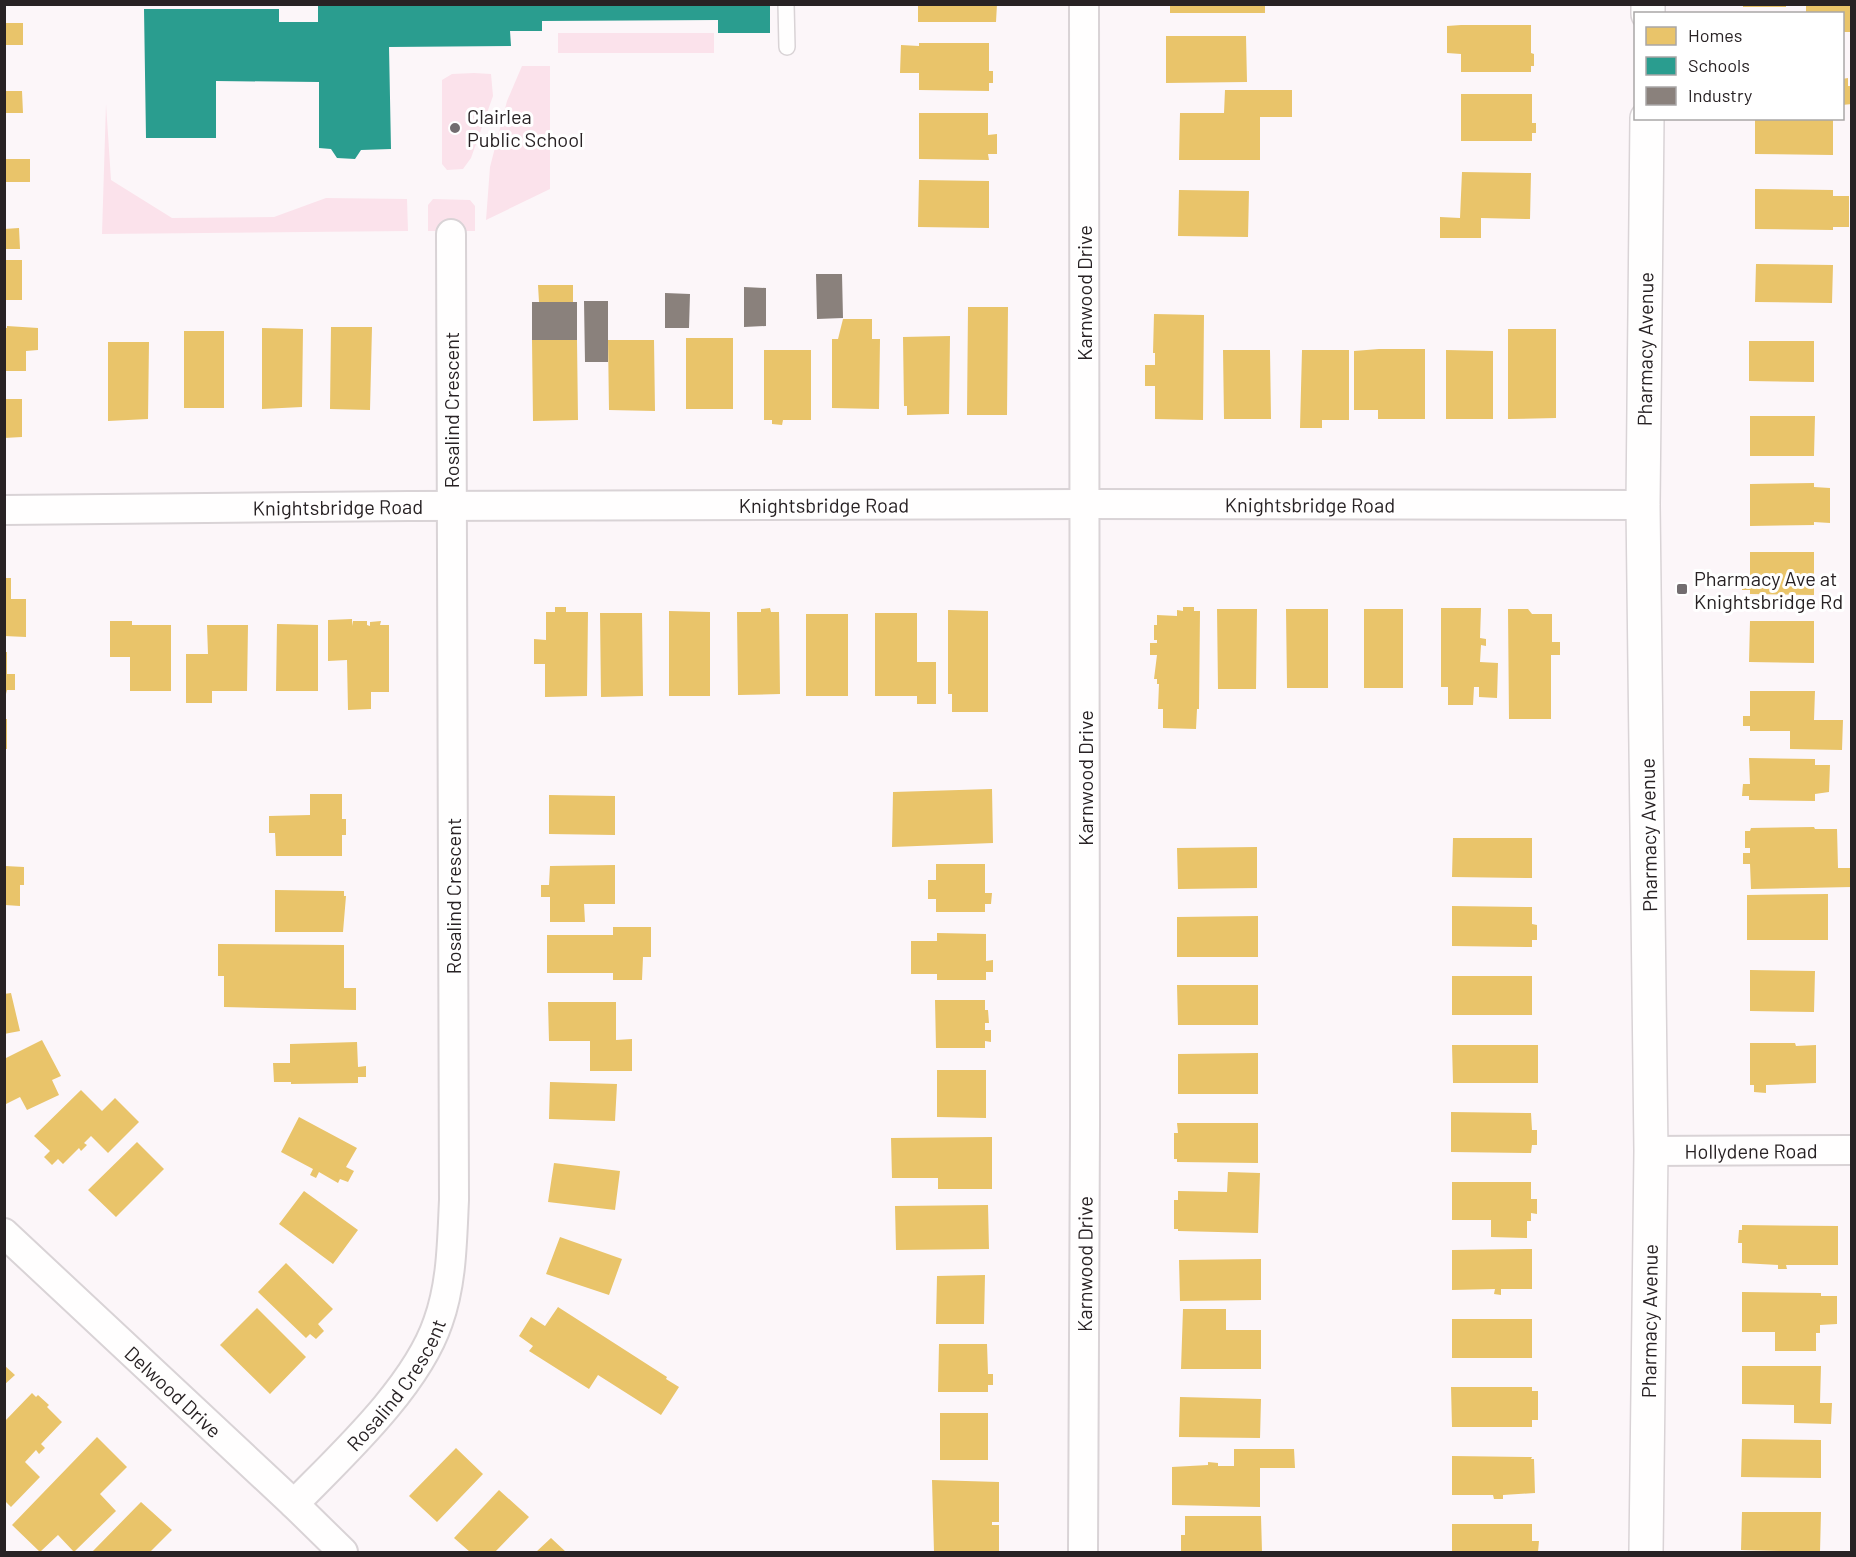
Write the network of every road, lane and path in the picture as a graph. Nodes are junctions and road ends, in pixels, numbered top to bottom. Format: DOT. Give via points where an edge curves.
graph roads {
  1 [pos="786,4"];
  2 [pos="1084,4"];
  3 [pos="787,47"];
  4 [pos="1647,120"];
  5 [pos="451,234"];
  6 [pos="1083,504"];
  7 [pos="1643,505"];
  8 [pos="452,506"];
  9 [pos="4,510"];
  10 [pos="1651,1150"];
  11 [pos="1851,1150"];
  12 [pos="4,1233"];
  13 [pos="294,1504"];
  14 [pos="343,1552"];
  15 [pos="1083,1552"];
  16 [pos="1646,1552"];
  1 -- 3 [label="lane"];
  2 -- 6 [label="street, Karnwood Drive"];
  4 -- 7 [label="street, Pharmacy Avenue"];
  5 -- 8 [label="street, Rosalind Crescent"];
  6 -- 7 [label="street, Knightsbridge Road"];
  6 -- 8 [label="street, Knightsbridge Road"];
  6 -- 15 [label="street, Karnwood Drive"];
  7 -- 10 [label="street, Pharmacy Avenue"];
  8 -- 9 [label="street, Knightsbridge Road"];
  8 -- 13 [label="street, Rosalind Crescent" via="454,1200 447,1289 438,1323 411,1374"];
  10 -- 11 [label="street, Hollydene Road"];
  10 -- 16 [label="street, Pharmacy Avenue"];
  12 -- 13 [label="street, Delwood Drive"];
  13 -- 14 [label="street, Delwood Drive"];
}
